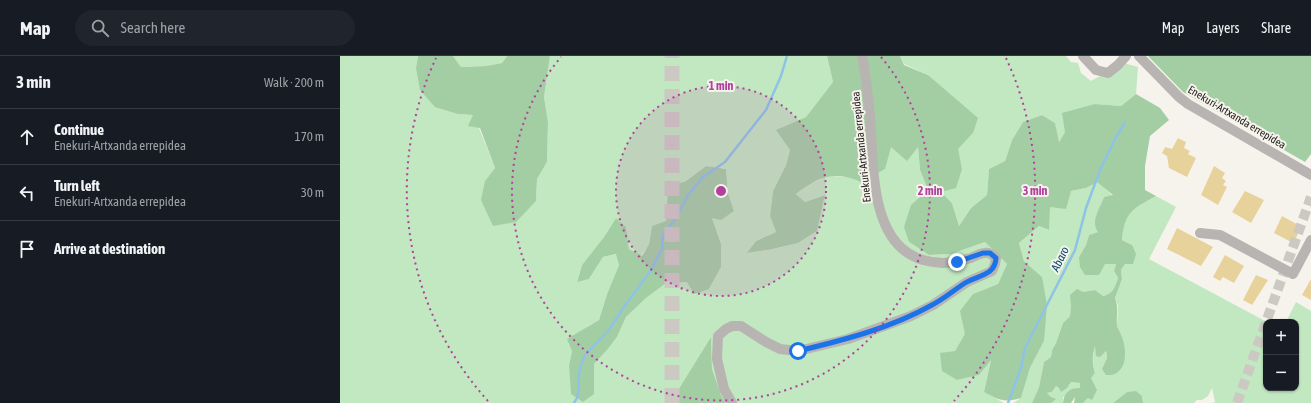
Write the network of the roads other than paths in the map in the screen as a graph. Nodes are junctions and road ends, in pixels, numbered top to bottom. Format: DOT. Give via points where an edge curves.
graph roads {
  1 [pos="862,56"];
  2 [pos="1083,56"];
  3 [pos="1126,56"];
  4 [pos="1140,56"];
  5 [pos="1311,175"];
  6 [pos="1200,233"];
  7 [pos="1311,240"];
  8 [pos="732,403"];
  1 -- 8 [label="street, Enekuri-Artxanda errepidea" via="867,83 877,199 883,221 891,236 900,246 919,259 945,264 990,253 996,258 995,264 992,271 967,282 933,305 911,316 848,339 798,351 780,349 740,326 726,329 718,336 716,359 724,389"];
  2 -- 3 [label="street" via="1096,70 1108,72"];
  4 -- 5 [label="street, Enekuri-Artxanda errepidea" via="1188,104"];
  6 -- 7 [label="street" via="1220,235 1293,274"];
}
